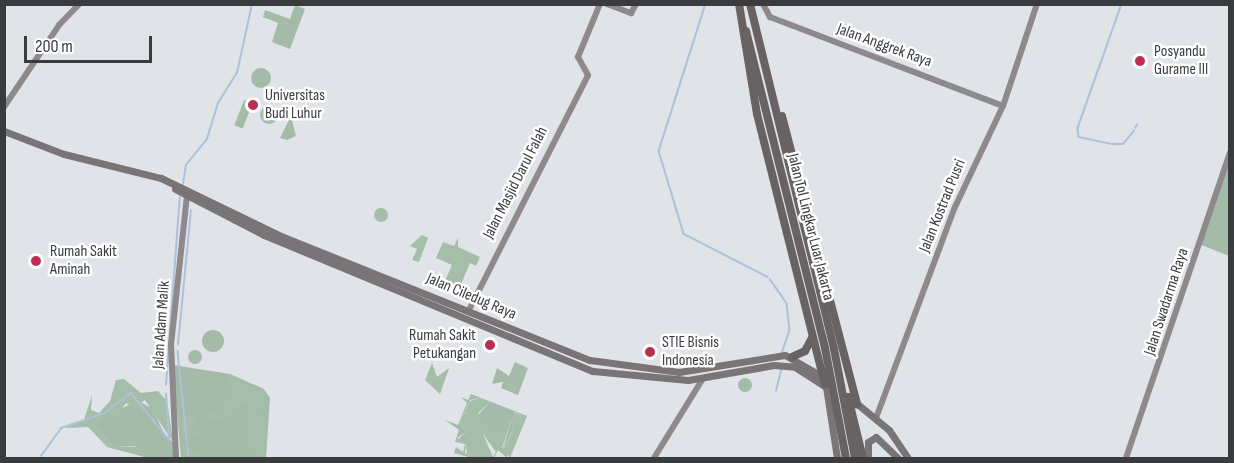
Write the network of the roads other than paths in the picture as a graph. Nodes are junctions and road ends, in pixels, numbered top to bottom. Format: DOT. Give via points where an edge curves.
graph roads {
  1 [pos="79,4"];
  2 [pos="600,4"];
  3 [pos="607,4"];
  4 [pos="636,4"];
  5 [pos="739,4"];
  6 [pos="763,4"];
  7 [pos="1037,4"];
  8 [pos="750,6"];
  9 [pos="752,67"];
  10 [pos="768,79"];
  11 [pos="1003,106"];
  12 [pos="4,107"];
  13 [pos="4,131"];
  14 [pos="4,136"];
  15 [pos="35,146"];
  16 [pos="1230,152"];
  17 [pos="184,190"];
  18 [pos="205,201"];
  19 [pos="803,248"];
  20 [pos="469,310"];
  21 [pos="499,323"];
  22 [pos="495,331"];
  23 [pos="812,337"];
  24 [pos="571,354"];
  25 [pos="785,356"];
  26 [pos="758,359"];
  27 [pos="819,359"];
  28 [pos="843,361"];
  29 [pos="568,362"];
  30 [pos="761,368"];
  31 [pos="687,371"];
  32 [pos="688,380"];
  33 [pos="702,380"];
  34 [pos="827,384"];
  35 [pos="848,397"];
  36 [pos="829,401"];
  37 [pos="857,404"];
  38 [pos="876,418"];
  39 [pos="833,421"];
  40 [pos="855,424"];
  41 [pos="176,459"];
  42 [pos="654,459"];
  43 [pos="837,459"];
  44 [pos="846,459"];
  45 [pos="855,459"];
  46 [pos="863,459"];
  47 [pos="868,459"];
  48 [pos="898,459"];
  49 [pos="908,459"];
  50 [pos="1126,459"];
  1 -- 12 [label="street" via="59,25"];
  2 -- 20 [label="street, Jalan Masjid Darul Falah" via="578,57 589,70"];
  3 -- 4 [label="street" via="631,13"];
  5 -- 9 [label="highway, Jalan Tol Lingkar Luar Jakarta"];
  6 -- 11 [label="street, Jalan Anggrek Raya" via="770,17"];
  7 -- 11 [label="street, Jalan Kostrad Pusri"];
  8 -- 10 [label="highway, Jalan Tol Lingkar Luar Jakarta"];
  9 -- 19 [label="highway, Jalan Tol Lingkar Luar Jakarta"];
  9 -- 23 [label="highway"];
  10 -- 19 [label="highway, Jalan Tol Lingkar Luar Jakarta"];
  10 -- 28 [label="highway" via="816,237"];
  11 -- 38 [label="street, Jalan Kostrad Pusri" via="955,207"];
  13 -- 15 [label="main road, Jalan Ciledug Raya"];
  14 -- 15 [label="main road, Jalan Ciledug Raya"];
  15 -- 17 [label="main road, Jalan Ciledug Raya"];
  16 -- 50 [label="street, Jalan Swadarma Raya"];
  17 -- 18 [label="main road, Jalan Ciledug Raya"];
  17 -- 41 [label="street, Jalan Adam Malik" via="171,345"];
  18 -- 20 [label="main road, Jalan Ciledug Raya"];
  18 -- 22 [label="main road, Jalan Ciledug Raya"];
  19 -- 44 [label="highway, Jalan Tol Lingkar Luar Jakarta, bridge"];
  19 -- 45 [label="highway, Jalan Tol Lingkar Luar Jakarta, bridge"];
  20 -- 21 [label="main road, Jalan Ciledug Raya"];
  21 -- 22 [label="main road"];
  21 -- 24 [label="main road, Jalan Ciledug Raya"];
  22 -- 29 [label="main road, Jalan Ciledug Raya"];
  23 -- 25 [label="highway" via="805,351"];
  23 -- 27 [label="highway"];
  24 -- 29 [label="main road"];
  24 -- 31 [label="main road, Jalan Ciledug Raya" via="612,366"];
  25 -- 26 [label="main road, Jalan Ciledug Raya"];
  25 -- 34 [label="main road, Jalan Ciledug Raya"];
  26 -- 30 [label="main road"];
  26 -- 31 [label="main road, Jalan Ciledug Raya"];
  27 -- 28 [label="highway" via="832,370"];
  27 -- 34 [label="highway"];
  28 -- 34 [label="highway"];
  28 -- 37 [label="highway"];
  29 -- 32 [label="main road, Jalan Ciledug Raya" via="624,376"];
  30 -- 33 [label="main road, Jalan Ciledug Raya"];
  30 -- 34 [label="main road, Jalan Ciledug Raya" via="790,365"];
  31 -- 32 [label="main road"];
  32 -- 33 [label="main road, Jalan Ciledug Raya"];
  33 -- 42 [label="street"];
  34 -- 35 [label="main road, Jalan Ciledug Raya"];
  34 -- 36 [label="main road"];
  35 -- 36 [label="main road"];
  35 -- 37 [label="main road, Jalan Ciledug Raya"];
  35 -- 40 [label="highway"];
  36 -- 39 [label="main road"];
  37 -- 38 [label="main road, Jalan Ciledug Raya"];
  38 -- 49 [label="main road, Jalan Ciledug Raya"];
  39 -- 40 [label="highway" via="844,413"];
  39 -- 43 [label="main road"];
  40 -- 46 [label="highway"];
  47 -- 48 [label="main road" via="869,441 880,438"];
}
